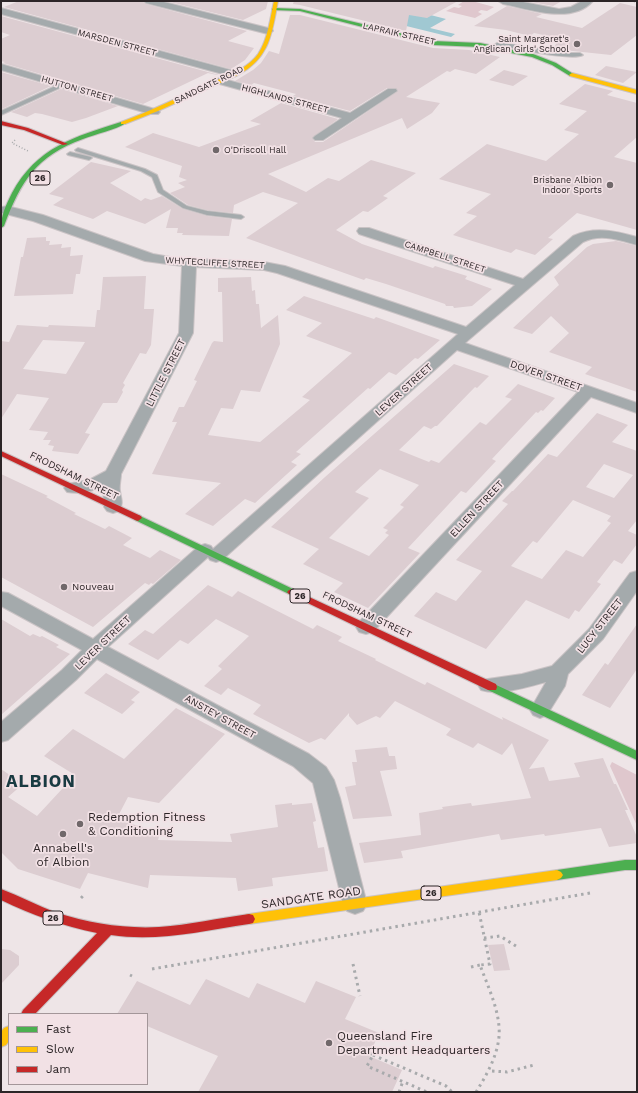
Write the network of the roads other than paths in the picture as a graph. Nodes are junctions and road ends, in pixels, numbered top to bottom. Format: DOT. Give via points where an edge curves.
graph roads {
  1 [pos="149,1"];
  2 [pos="503,1"];
  3 [pos="588,1"];
  4 [pos="275,5"];
  5 [pos="1,11"];
  6 [pos="268,31"];
  7 [pos="493,47"];
  8 [pos="580,55"];
  9 [pos="1,67"];
  10 [pos="234,74"];
  11 [pos="220,81"];
  12 [pos="62,85"];
  13 [pos="392,91"];
  14 [pos="637,92"];
  15 [pos="1,113"];
  16 [pos="151,113"];
  17 [pos="351,117"];
  18 [pos="1,124"];
  19 [pos="319,138"];
  20 [pos="65,144"];
  21 [pos="45,147"];
  22 [pos="78,150"];
  23 [pos="70,154"];
  24 [pos="105,159"];
  25 [pos="61,160"];
  26 [pos="27,190"];
  27 [pos="8,208"];
  28 [pos="241,217"];
  29 [pos="1,225"];
  30 [pos="364,231"];
  31 [pos="637,242"];
  32 [pos="189,263"];
  33 [pos="525,284"];
  34 [pos="462,339"];
  35 [pos="588,391"];
  36 [pos="637,408"];
  37 [pos="1,453"];
  38 [pos="113,474"];
  39 [pos="73,488"];
  40 [pos="113,507"];
  41 [pos="210,553"];
  42 [pos="637,577"];
  43 [pos="1,598"];
  44 [pos="366,627"];
  45 [pos="96,649"];
  46 [pos="559,671"];
  47 [pos="488,685"];
  48 [pos="540,710"];
  49 [pos="1,734"];
  50 [pos="637,756"];
  51 [pos="633,866"];
  52 [pos="1,894"];
  53 [pos="355,904"];
  54 [pos="108,930"];
  55 [pos="28,1013"];
  1 -- 6 [label="street"];
  2 -- 3 [label="street" via="563,12 574,10"];
  4 -- 6 [label="main road, SANDGATE ROAD / 26"];
  4 -- 7 [label="main road, LAPRAIK STREET" via="438,44"];
  5 -- 10 [label="street, MARSDEN STREET"];
  6 -- 10 [label="main road, SANDGATE ROAD / 26" via="259,57"];
  7 -- 8 [label="lane" via="497,45"];
  7 -- 14 [label="main road, LAPRAIK STREET" via="542,58 578,77"];
  9 -- 12 [label="street, HUTTON STREET"];
  10 -- 11 [label="main road, SANDGATE ROAD / 26"];
  11 -- 16 [label="main road, SANDGATE ROAD / 26"];
  11 -- 17 [label="street, HIGHLANDS STREET"];
  12 -- 15 [label="lane"];
  12 -- 16 [label="street, HUTTON STREET"];
  13 -- 17 [label="street, HIGHLANDS STREET"];
  16 -- 20 [label="main road, SANDGATE ROAD / 26"];
  16 -- 22 [label="main road, SANDGATE ROAD / 26"];
  17 -- 19 [label="street, HIGHLANDS STREET"];
  18 -- 20 [label="main road" via="26,129"];
  18 -- 21 [label="main road"];
  20 -- 21 [label="main road, SANDGATE ROAD / 26"];
  20 -- 22 [label="main road"];
  21 -- 23 [label="main road"];
  21 -- 27 [label="main road, SANDGATE ROAD / 26" via="41,158 30,168"];
  22 -- 23 [label="main road, SANDGATE ROAD / 26"];
  22 -- 24 [label="lane"];
  23 -- 24 [label="lane"];
  23 -- 25 [label="main road, SANDGATE ROAD / 26"];
  24 -- 28 [label="lane" via="155,176 160,191 185,208"];
  26 -- 27 [label="main road, SANDGATE ROAD / 26"];
  27 -- 29 [label="main road, SANDGATE ROAD / 26"];
  27 -- 32 [label="street, WHYTECLIFFE STREET" via="150,258"];
  30 -- 33 [label="street, CAMPBELL STREET"];
  31 -- 33 [label="street, LEVER STREET" via="613,235 586,235"];
  32 -- 34 [label="street, WHYTECLIFFE STREET" via="280,269"];
  32 -- 38 [label="street, LITTLE STREET" via="186,333"];
  33 -- 34 [label="street, LEVER STREET"];
  34 -- 35 [label="street, DOVER STREET"];
  34 -- 41 [label="street, LEVER STREET"];
  35 -- 36 [label="street, DOVER STREET"];
  35 -- 44 [label="street, ELLEN STREET"];
  37 -- 39 [label="main road, FRODSHAM STREET / 26"];
  38 -- 39 [label="street" via="93,485"];
  38 -- 40 [label="street, LITTLE STREET"];
  39 -- 40 [label="main road, FRODSHAM STREET / 26"];
  40 -- 41 [label="main road, FRODSHAM STREET / 26"];
  41 -- 44 [label="main road, FRODSHAM STREET / 26"];
  41 -- 45 [label="street, LEVER STREET"];
  42 -- 46 [label="street, LUCY STREET" via="596,634"];
  43 -- 45 [label="street, ANSTEY STREET"];
  44 -- 47 [label="main road, FRODSHAM STREET / 26"];
  45 -- 49 [label="street, LEVER STREET"];
  45 -- 53 [label="street, ANSTEY STREET" via="301,760 318,773 329,798"];
  46 -- 47 [label="street, LUCY STREET" via="522,681"];
  46 -- 48 [label="street, LUCY STREET" via="555,686"];
  47 -- 48 [label="main road, FRODSHAM STREET / 26"];
  48 -- 50 [label="main road, FRODSHAM STREET / 26"];
  51 -- 53 [label="main road, SANDGATE ROAD / 26"];
  52 -- 54 [label="main road, SANDGATE ROAD / 26" via="50,917"];
  53 -- 54 [label="main road, SANDGATE ROAD / 26" via="159,932"];
  54 -- 55 [label="main road"];
}
